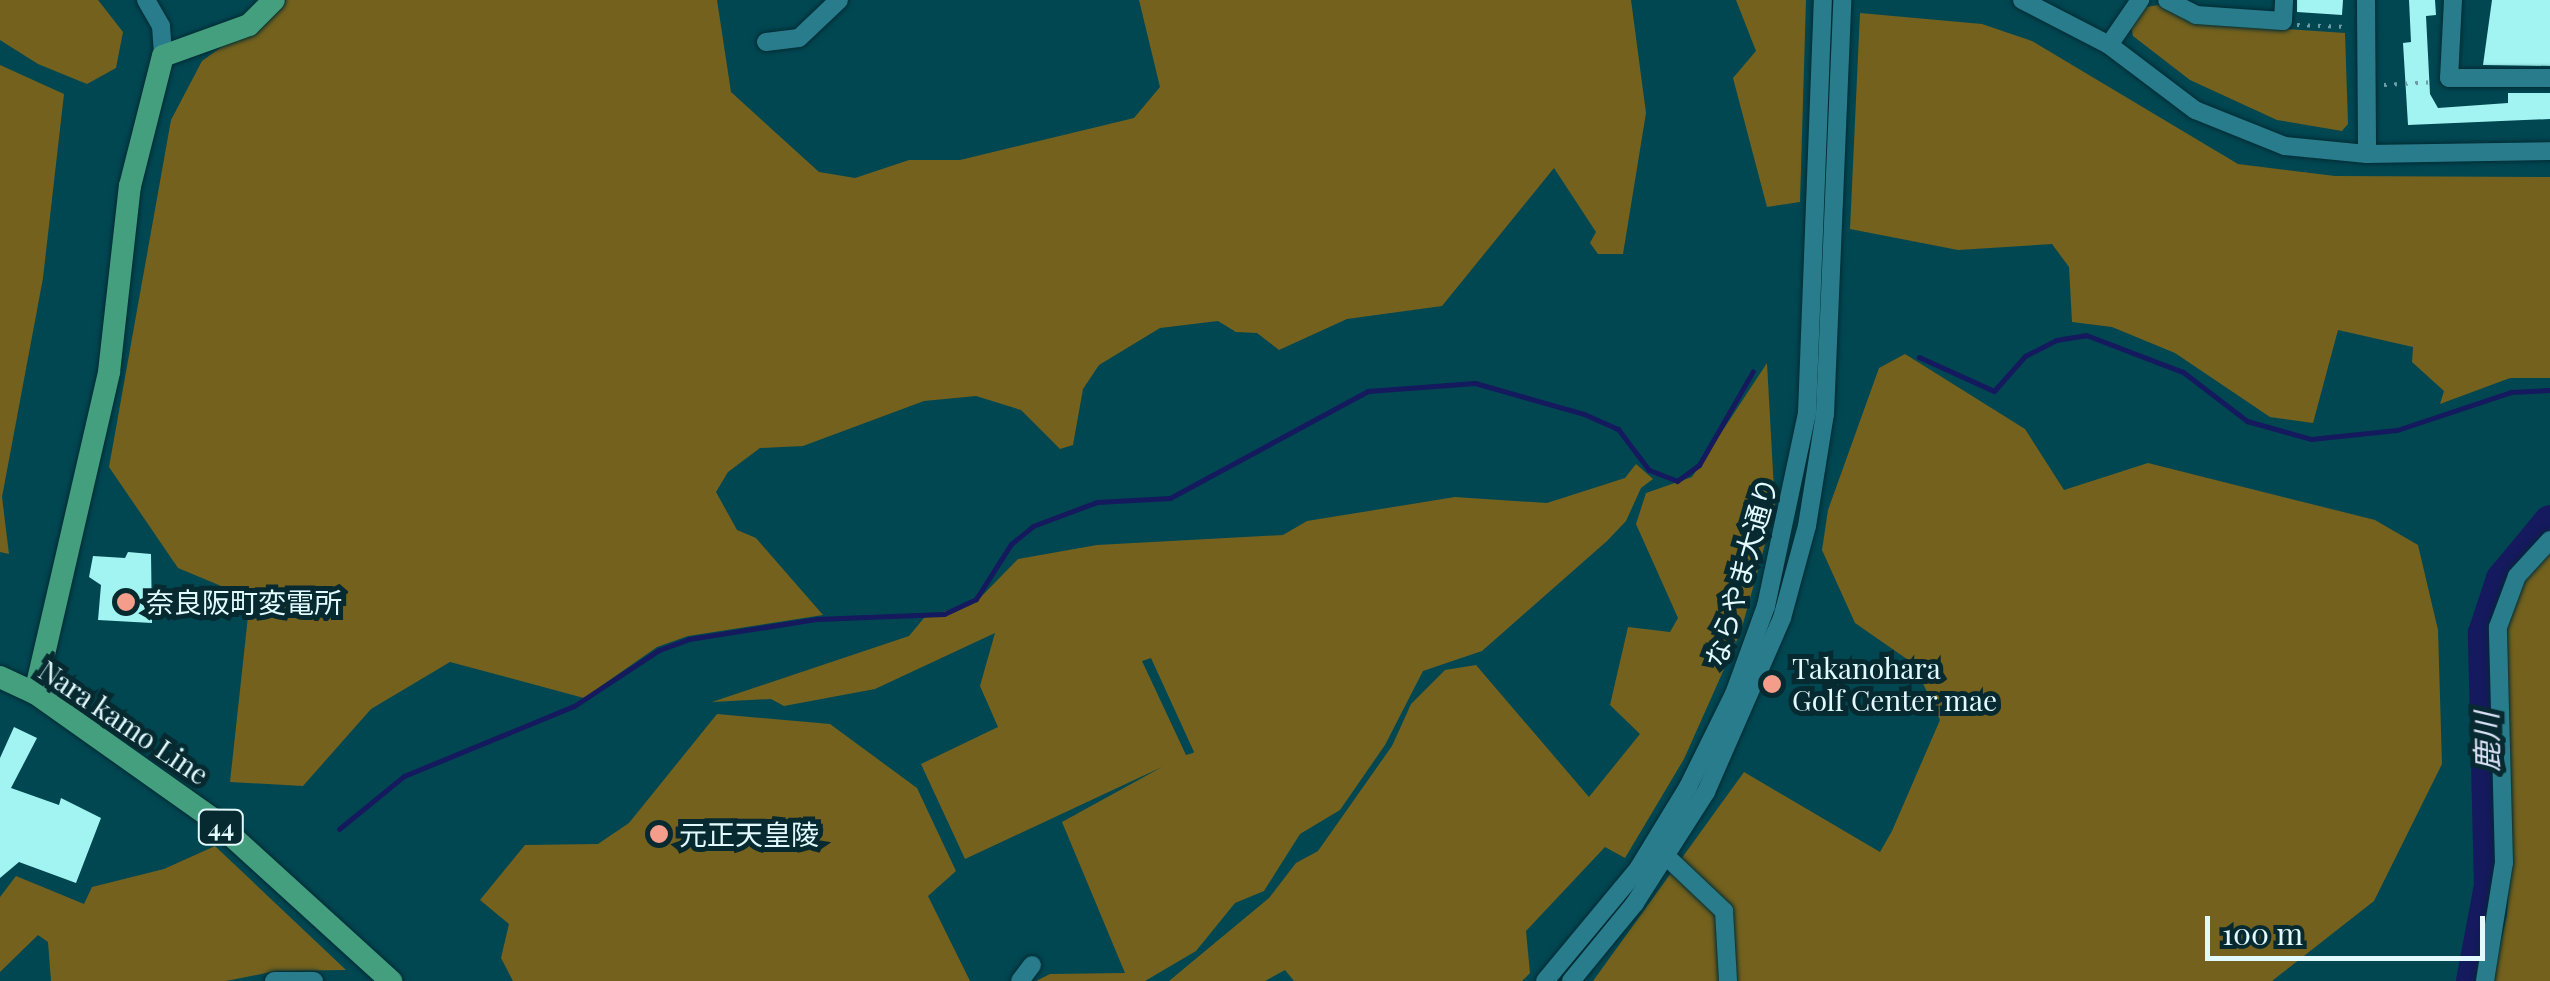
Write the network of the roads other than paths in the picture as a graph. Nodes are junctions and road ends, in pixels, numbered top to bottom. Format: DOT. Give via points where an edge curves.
graph roads {
  1 [pos="146,0"];
  2 [pos="274,0"];
  3 [pos="840,0"];
  4 [pos="1823,0"];
  5 [pos="1842,0"];
  6 [pos="2022,0"];
  7 [pos="2140,0"];
  8 [pos="2167,0"];
  9 [pos="2284,0"];
  10 [pos="2366,0"];
  11 [pos="2453,0"];
  12 [pos="766,42"];
  13 [pos="2109,45"];
  14 [pos="163,56"];
  15 [pos="2550,78"];
  16 [pos="2550,151"];
  17 [pos="2367,154"];
  18 [pos="1824,229"];
  19 [pos="1816,413"];
  20 [pos="2550,540"];
  21 [pos="0,677"];
  22 [pos="35,694"];
  23 [pos="1667,857"];
  24 [pos="1032,964"];
  25 [pos="1729,979"];
  26 [pos="274,981"];
  27 [pos="314,981"];
  28 [pos="391,981"];
  29 [pos="1020,981"];
  30 [pos="1544,981"];
  31 [pos="1571,981"];
  32 [pos="2485,981"];
  1 -- 14 [label="street" via="161,26"];
  2 -- 14 [label="main road" via="248,25"];
  3 -- 12 [label="street" via="799,38"];
  4 -- 18 [label="street, ならやま大通り"];
  5 -- 18 [label="street, ならやま大通り"];
  6 -- 13 [label="street"];
  7 -- 13 [label="street"];
  8 -- 9 [label="street" via="2196,15 2283,21"];
  10 -- 17 [label="street"];
  11 -- 15 [label="street" via="2449,78"];
  13 -- 17 [label="street" via="2195,110 2240,132 2318,152"];
  14 -- 22 [label="main road" via="130,186 109,372"];
  16 -- 17 [label="street"];
  18 -- 19 [label="street, ならやま大通り"];
  19 -- 23 [label="street, ならやま大通り" via="1807,526 1782,618 1706,792"];
  19 -- 30 [label="street, ならやま大通り" via="1766,606 1717,731 1638,869"];
  20 -- 32 [label="street" via="2517,576 2498,626 2504,863"];
  21 -- 22 [label="main road, Nara kamo Line / 44"];
  22 -- 28 [label="main road, Nara kamo Line / 44" via="213,820"];
  23 -- 25 [label="street" via="1724,911"];
  23 -- 31 [label="street, ならやま大通り"];
  24 -- 29 [label="street"];
  26 -- 27 [label="street"];
}
